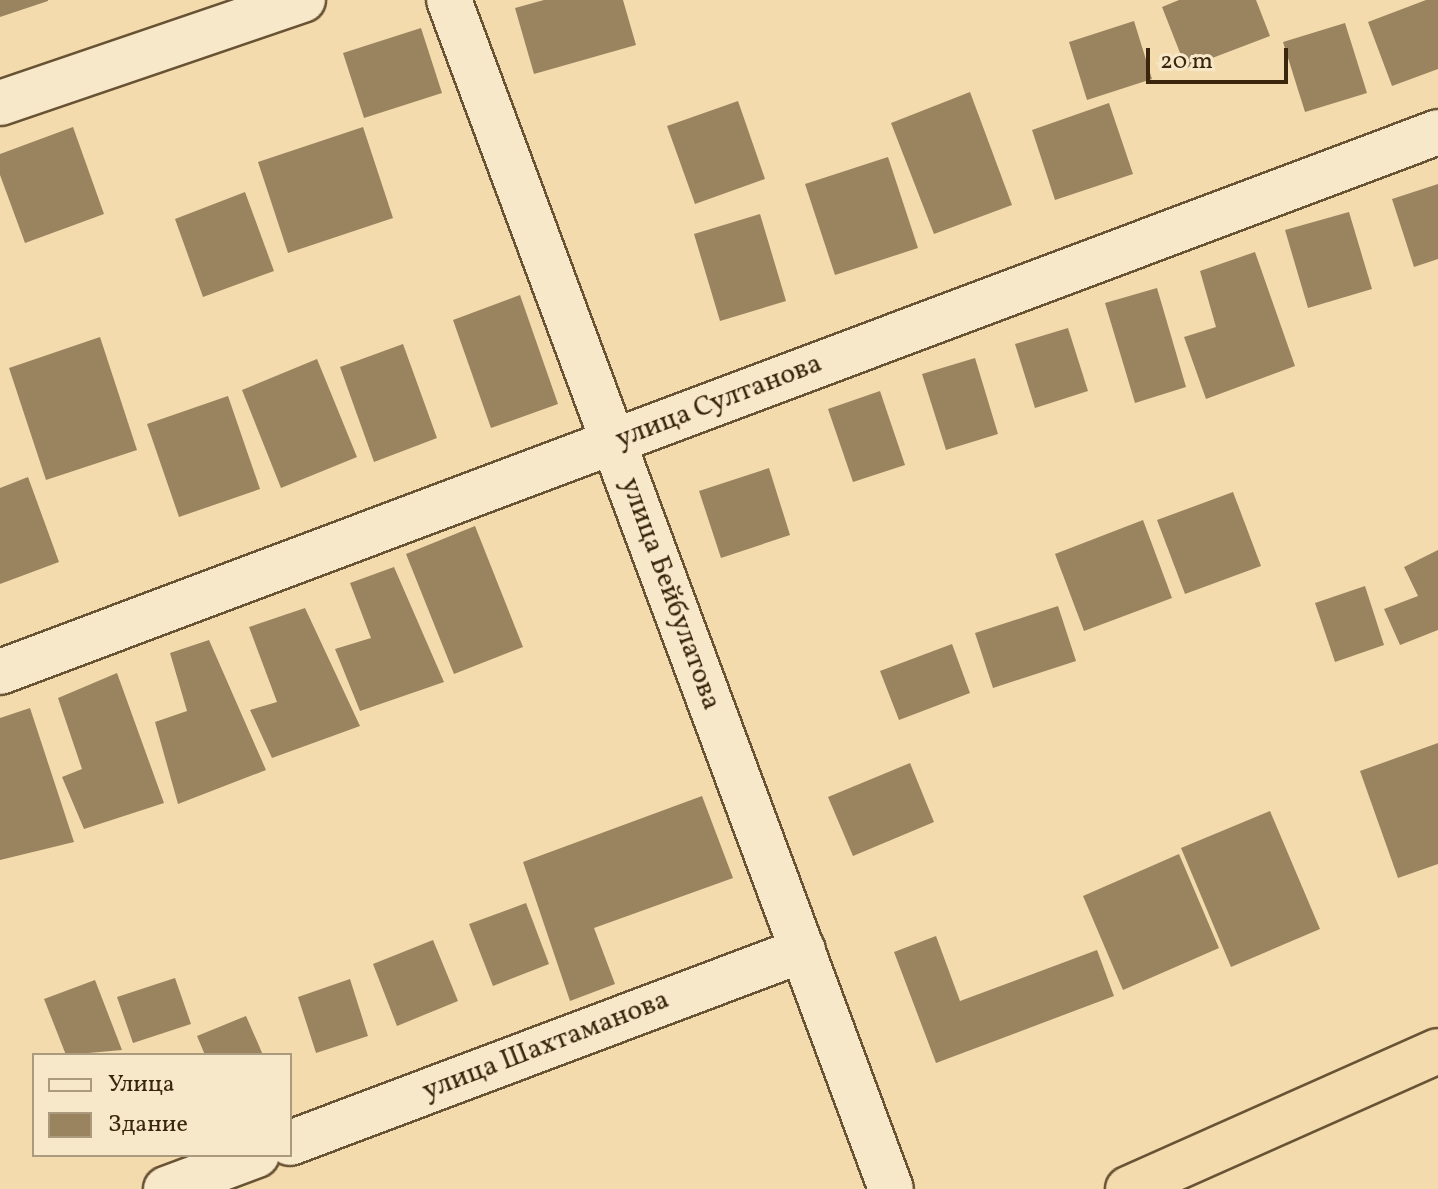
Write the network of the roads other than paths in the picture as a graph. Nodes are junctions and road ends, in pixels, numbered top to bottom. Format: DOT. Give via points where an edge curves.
graph roads {
  1 [pos="303,0"];
  2 [pos="449,0"];
  3 [pos="0,103"];
  4 [pos="1438,132"];
  5 [pos="614,442"];
  6 [pos="0,672"];
  7 [pos="803,950"];
  8 [pos="1438,1051"];
  9 [pos="292,1142"];
  10 [pos="252,1157"];
  11 [pos="166,1189"];
  12 [pos="891,1189"];
  13 [pos="1128,1189"];
  1 -- 3 [label="street"];
  2 -- 5 [label="street, улица Бейбулатова"];
  4 -- 5 [label="street, улица Султанова"];
  5 -- 6 [label="street, улица Султанова"];
  5 -- 7 [label="street, улица Бейбулатова"];
  7 -- 9 [label="street, улица Шахтаманова"];
  7 -- 12 [label="street, улица Бейбулатова"];
  8 -- 13 [label="highway"];
  10 -- 11 [label="street"];
}
